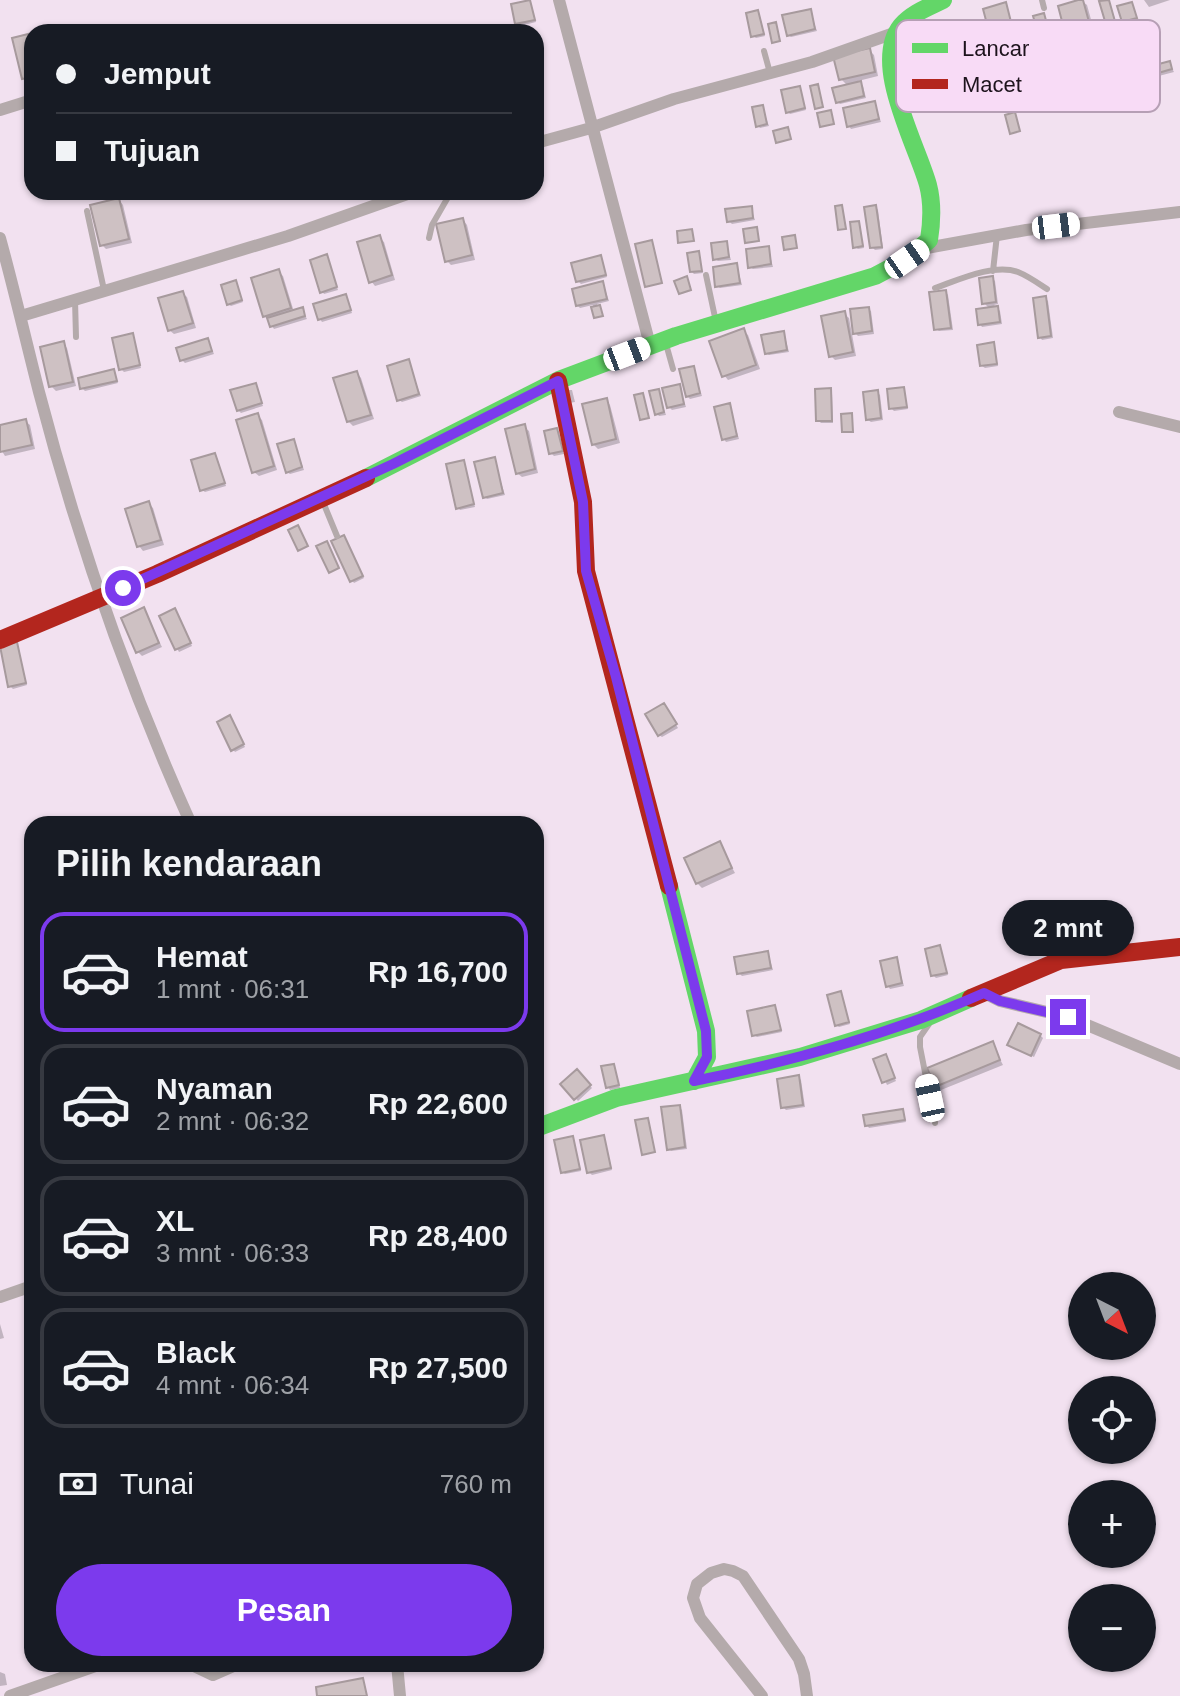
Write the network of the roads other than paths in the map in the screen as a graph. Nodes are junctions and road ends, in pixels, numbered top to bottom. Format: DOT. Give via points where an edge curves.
graph roads {
  1 [pos="559,0"];
  2 [pos="943,0"];
  3 [pos="1042,0"];
  4 [pos="1044,8"];
  5 [pos="910,20"];
  6 [pos="896,32"];
  7 [pos="896,39"];
  8 [pos="764,51"];
  9 [pos="770,73"];
  10 [pos="896,89"];
  11 [pos="24,102"];
  12 [pos="0,110"];
  13 [pos="904,112"];
  14 [pos="591,128"];
  15 [pos="544,141"];
  16 [pos="390,200"];
  17 [pos="446,200"];
  18 [pos="87,211"];
  19 [pos="1180,212"];
  20 [pos="997,235"];
  21 [pos="0,238"];
  22 [pos="429,238"];
  23 [pos="921,249"];
  24 [pos="993,271"];
  25 [pos="706,275"];
  26 [pos="935,288"];
  27 [pos="1047,289"];
  28 [pos="104,291"];
  29 [pos="75,300"];
  30 [pos="21,316"];
  31 [pos="716,323"];
  32 [pos="76,337"];
  33 [pos="657,343"];
  34 [pos="673,369"];
  35 [pos="558,381"];
  36 [pos="1119,412"];
  37 [pos="1180,427"];
  38 [pos="322,498"];
  39 [pos="337,536"];
  40 [pos="103,598"];
  41 [pos="0,640"];
  42 [pos="188,816"];
  43 [pos="1180,947"];
  44 [pos="984,993"];
  45 [pos="940,1013"];
  46 [pos="1180,1064"];
  47 [pos="694,1081"];
  48 [pos="935,1123"];
  49 [pos="544,1125"];
  50 [pos="24,1289"];
  51 [pos="0,1297"];
  52 [pos="78,1672"];
  53 [pos="398,1672"];
  54 [pos="10,1696"];
  55 [pos="400,1696"];
  56 [pos="762,1696"];
  57 [pos="807,1696"];
  1 -- 14 [label="street"];
  2 -- 5 [label="street"];
  3 -- 4 [label="lane"];
  6 -- 9 [label="street"];
  7 -- 10 [label="street"];
  8 -- 9 [label="lane"];
  9 -- 14 [label="street"];
  11 -- 12 [label="street"];
  13 -- 23 [label="street" via="933,210 929,240"];
  14 -- 15 [label="street"];
  14 -- 33 [label="street"];
  16 -- 28 [label="street"];
  17 -- 22 [label="lane"];
  18 -- 28 [label="lane"];
  19 -- 20 [label="street"];
  20 -- 23 [label="street"];
  20 -- 24 [label="lane"];
  21 -- 30 [label="street"];
  23 -- 31 [label="street" via="875,276"];
  24 -- 26 [label="lane"];
  24 -- 27 [label="lane" via="1021,273"];
  25 -- 31 [label="lane"];
  28 -- 29 [label="street"];
  29 -- 30 [label="street"];
  29 -- 32 [label="lane"];
  30 -- 40 [label="street" via="39,393"];
  31 -- 33 [label="street"];
  33 -- 34 [label="lane"];
  33 -- 35 [label="street"];
  35 -- 38 [label="street"];
  35 -- 47 [label="street" via="583,502 586,571 706,1031 707,1057"];
  36 -- 37 [label="street"];
  38 -- 39 [label="lane"];
  38 -- 40 [label="street"];
  40 -- 41 [label="street"];
  40 -- 42 [label="street" via="135,694"];
  43 -- 44 [label="street" via="1061,960"];
  44 -- 45 [label="street"];
  44 -- 46 [label="street" via="1068,1017"];
  45 -- 47 [label="street" via="800,1057"];
  45 -- 48 [label="lane" via="920,1037"];
  47 -- 49 [label="street" via="616,1098"];
  50 -- 51 [label="street"];
  52 -- 54 [label="street"];
  53 -- 55 [label="street"];
  56 -- 57 [label="street" via="695,1608 697,1584 711,1573 724,1569 743,1576 799,1659"];
}
